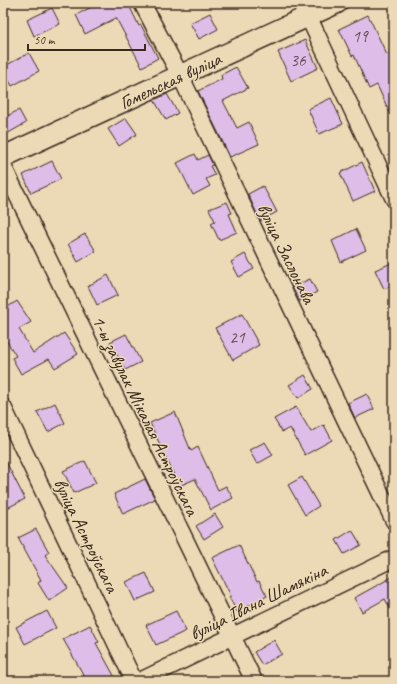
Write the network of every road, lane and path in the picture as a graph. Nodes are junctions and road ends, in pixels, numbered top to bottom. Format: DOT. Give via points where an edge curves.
graph roads {
  1 [pos="142,3"];
  2 [pos="337,3"];
  3 [pos="305,10"];
  4 [pos="180,75"];
  5 [pos="3,157"];
  6 [pos="3,166"];
  7 [pos="394,199"];
  8 [pos="3,407"];
  9 [pos="394,521"];
  10 [pos="394,558"];
  11 [pos="232,636"];
  12 [pos="134,681"];
  13 [pos="140,681"];
  14 [pos="254,681"];
  1 -- 4 [label="street, вуліца Заслонава"];
  2 -- 3 [label="street, Гомельская вуліца"];
  3 -- 4 [label="street, Гомельская вуліца"];
  3 -- 7 [label="street"];
  4 -- 5 [label="street, Гомельская вуліца"];
  4 -- 9 [label="street, вуліца Заслонава"];
  6 -- 11 [label="street, 1-ы завулак Мікалая Астроўскага"];
  8 -- 12 [label="street, вуліца Астроўскага"];
  10 -- 11 [label="street, вуліца Івана Шамякіна"];
  11 -- 13 [label="street, вуліца Івана Шамякіна"];
  11 -- 14 [label="street, 1-ы завулак Мікалая Астроўскага"];
}
